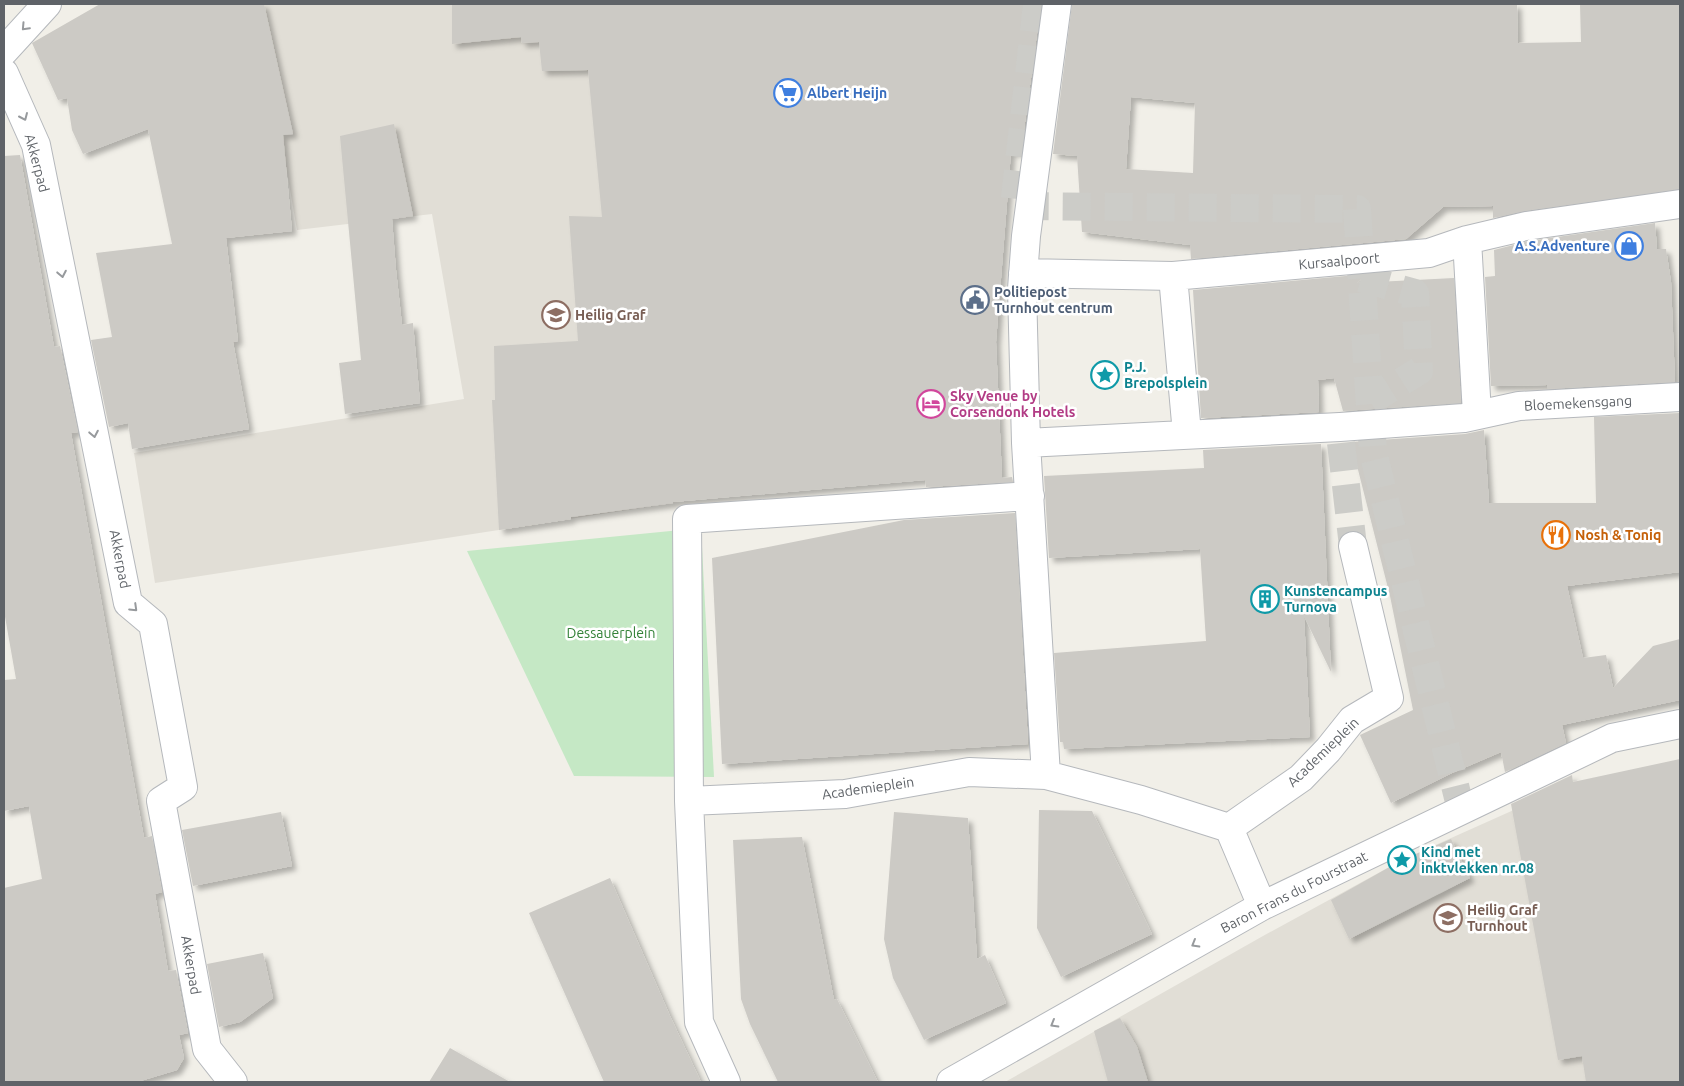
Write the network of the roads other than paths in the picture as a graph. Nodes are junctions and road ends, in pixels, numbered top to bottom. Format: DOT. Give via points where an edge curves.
graph roads {
  1 [pos="47,4"];
  2 [pos="1057,4"];
  3 [pos="4,51"];
  4 [pos="4,73"];
  5 [pos="1680,204"];
  6 [pos="1467,240"];
  7 [pos="1023,272"];
  8 [pos="1173,276"];
  9 [pos="1680,397"];
  10 [pos="1477,414"];
  11 [pos="1187,434"];
  12 [pos="1026,443"];
  13 [pos="1030,483"];
  14 [pos="1353,546"];
  15 [pos="1680,724"];
  16 [pos="1046,775"];
  17 [pos="689,801"];
  18 [pos="1228,828"];
  19 [pos="1265,904"];
  20 [pos="232,1082"];
  21 [pos="726,1082"];
  22 [pos="950,1082"];
  1 -- 3 [label="street, one-way"];
  2 -- 7 [label="street"];
  4 -- 20 [label="street, Akkerpad, one-way" via="36,145 128,603 153,624 183,787 161,801 206,1049"];
  5 -- 6 [label="street, Kursaalpoort" via="1526,226"];
  6 -- 8 [label="street, Kursaalpoort" via="1429,253"];
  6 -- 10 [label="street"];
  7 -- 8 [label="street"];
  7 -- 12 [label="street"];
  8 -- 11 [label="street"];
  9 -- 10 [label="street, Bloemekensgang" via="1519,406"];
  10 -- 11 [label="street, Bloemekensgang" via="1340,435"];
  11 -- 12 [label="street"];
  12 -- 13 [label="street"];
  13 -- 16 [label="street"];
  13 -- 17 [label="street" via="961,502 687,519"];
  14 -- 18 [label="street, Academieplein" via="1389,698 1352,720 1301,778"];
  15 -- 19 [label="street, Baron Frans du Fourstraat" via="1612,738"];
  16 -- 17 [label="street, Academieplein" via="968,772 845,794"];
  16 -- 18 [label="street, Academieplein" via="1141,800"];
  17 -- 21 [label="street" via="699,1022"];
  18 -- 19 [label="street"];
  19 -- 22 [label="street, Baron Frans du Fourstraat, one-way"];
}
